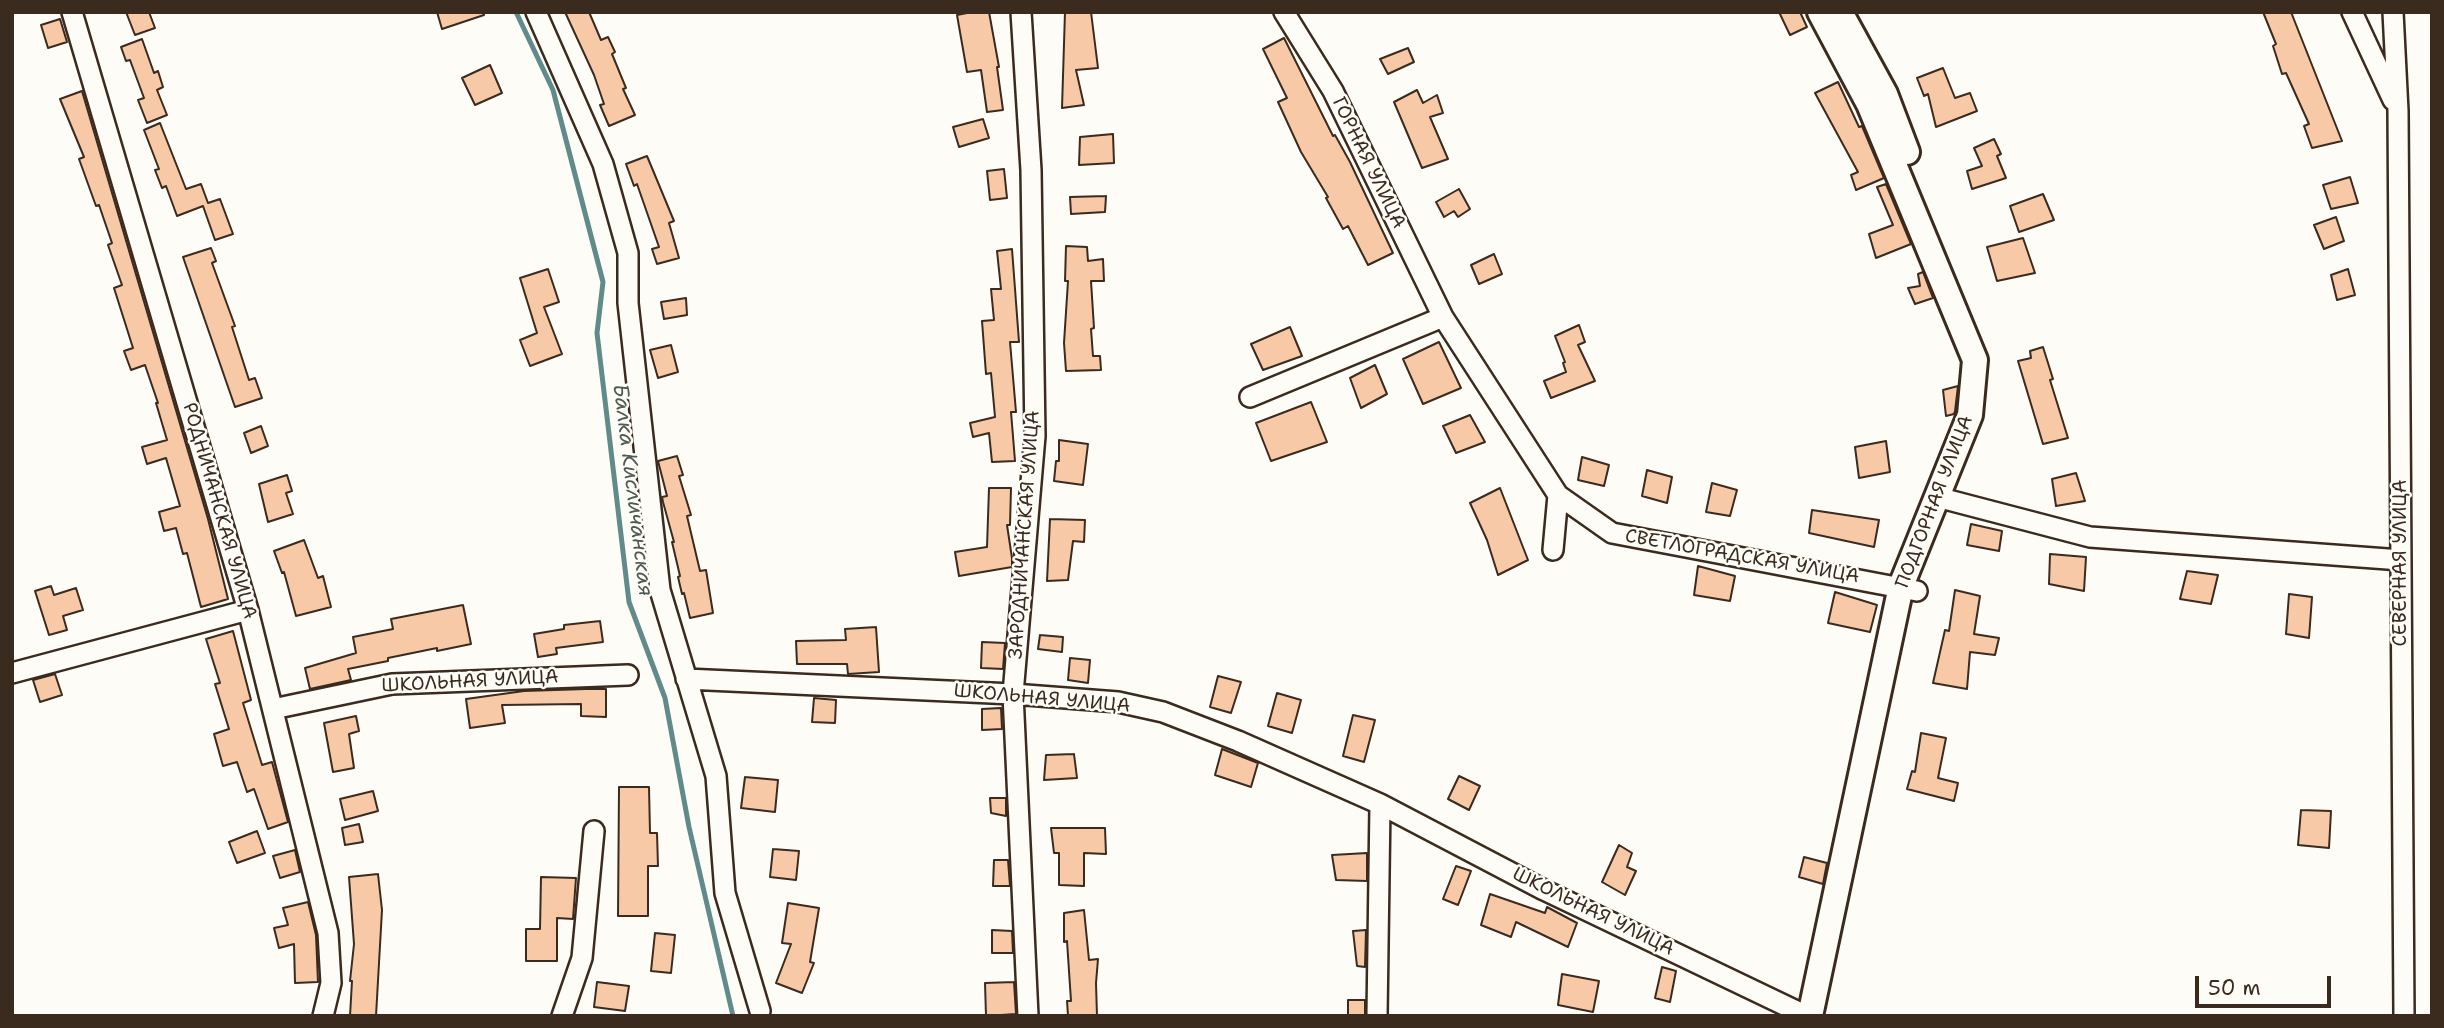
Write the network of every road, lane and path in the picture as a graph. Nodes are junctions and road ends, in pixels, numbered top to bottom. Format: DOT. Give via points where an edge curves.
graph roads {
  1 [pos="72,12"];
  2 [pos="536,12"];
  3 [pos="1021,12"];
  4 [pos="1284,12"];
  5 [pos="1820,12"];
  6 [pos="1840,12"];
  7 [pos="2352,12"];
  8 [pos="2393,12"];
  9 [pos="2398,111"];
  10 [pos="1443,317"];
  11 [pos="1455,336"];
  12 [pos="1250,397"];
  13 [pos="1558,495"];
  14 [pos="1944,499"];
  15 [pos="1553,550"];
  16 [pos="2401,560"];
  17 [pos="1909,588"];
  18 [pos="248,610"];
  19 [pos="12,673"];
  20 [pos="628,675"];
  21 [pos="686,679"];
  22 [pos="1013,694"];
  23 [pos="273,709"];
  24 [pos="1380,804"];
  25 [pos="594,831"];
  26 [pos="760,1011"];
  27 [pos="323,1016"];
  28 [pos="562,1016"];
  29 [pos="1028,1016"];
  30 [pos="1377,1016"];
  31 [pos="1809,1016"];
  32 [pos="1826,1016"];
  33 [pos="2403,1016"];
  1 -- 18 [label="street, РОДНИЧАНСКАЯ УЛИЦА"];
  2 -- 21 [label="street" via="603,164 628,253 628,303 660,590"];
  3 -- 22 [label="street, ЗАРОДНИЧАНСКАЯ УЛИЦА" via="1031,170 1035,436"];
  4 -- 10 [label="street, ГОРНАЯ УЛИЦА" via="1333,91"];
  5 -- 14 [label="street, ПОДГОРНАЯ УЛИЦА" via="1869,104 1975,360 1970,415"];
  6 -- 14 [label="street" via="1885,94 1988,364 1981,418"];
  7 -- 9 [label="street, СЕВЕРНАЯ УЛИЦА"];
  8 -- 9 [label="street, СЕВЕРНАЯ УЛИЦА"];
  9 -- 16 [label="street, СЕВЕРНАЯ УЛИЦА"];
  10 -- 11 [label="street, ГОРНАЯ УЛИЦА"];
  10 -- 12 [label="street"];
  11 -- 13 [label="street, СВЕТЛОГРАДСКАЯ УЛИЦА"];
  13 -- 15 [label="street"];
  13 -- 17 [label="street, СВЕТЛОГРАДСКАЯ УЛИЦА" via="1612,533"];
  14 -- 16 [label="street" via="2090,537"];
  14 -- 17 [label="street"];
  16 -- 33 [label="street, СЕВЕРНАЯ УЛИЦА"];
  17 -- 31 [label="street, ПОДГОРНАЯ УЛИЦА"];
  17 -- 32 [label="street, ПОДГОРНАЯ УЛИЦА"];
  18 -- 19 [label="street"];
  18 -- 23 [label="street, РОДНИЧАНСКАЯ УЛИЦА"];
  20 -- 23 [label="street, ШКОЛЬНАЯ УЛИЦА" via="392,684"];
  21 -- 22 [label="street, ШКОЛЬНАЯ УЛИЦА"];
  21 -- 26 [label="street" via="716,776 725,893"];
  22 -- 24 [label="street, ШКОЛЬНАЯ УЛИЦА" via="1118,702 1163,712"];
  22 -- 29 [label="street, ЗАРОДНИЧАНСКАЯ УЛИЦА"];
  23 -- 27 [label="street, РОДНИЧАНСКАЯ УЛИЦА" via="328,933 331,983"];
  24 -- 30 [label="street"];
  24 -- 31 [label="street, ШКОЛЬНАЯ УЛИЦА" via="1544,890"];
  25 -- 28 [label="street" via="582,958"];
}
